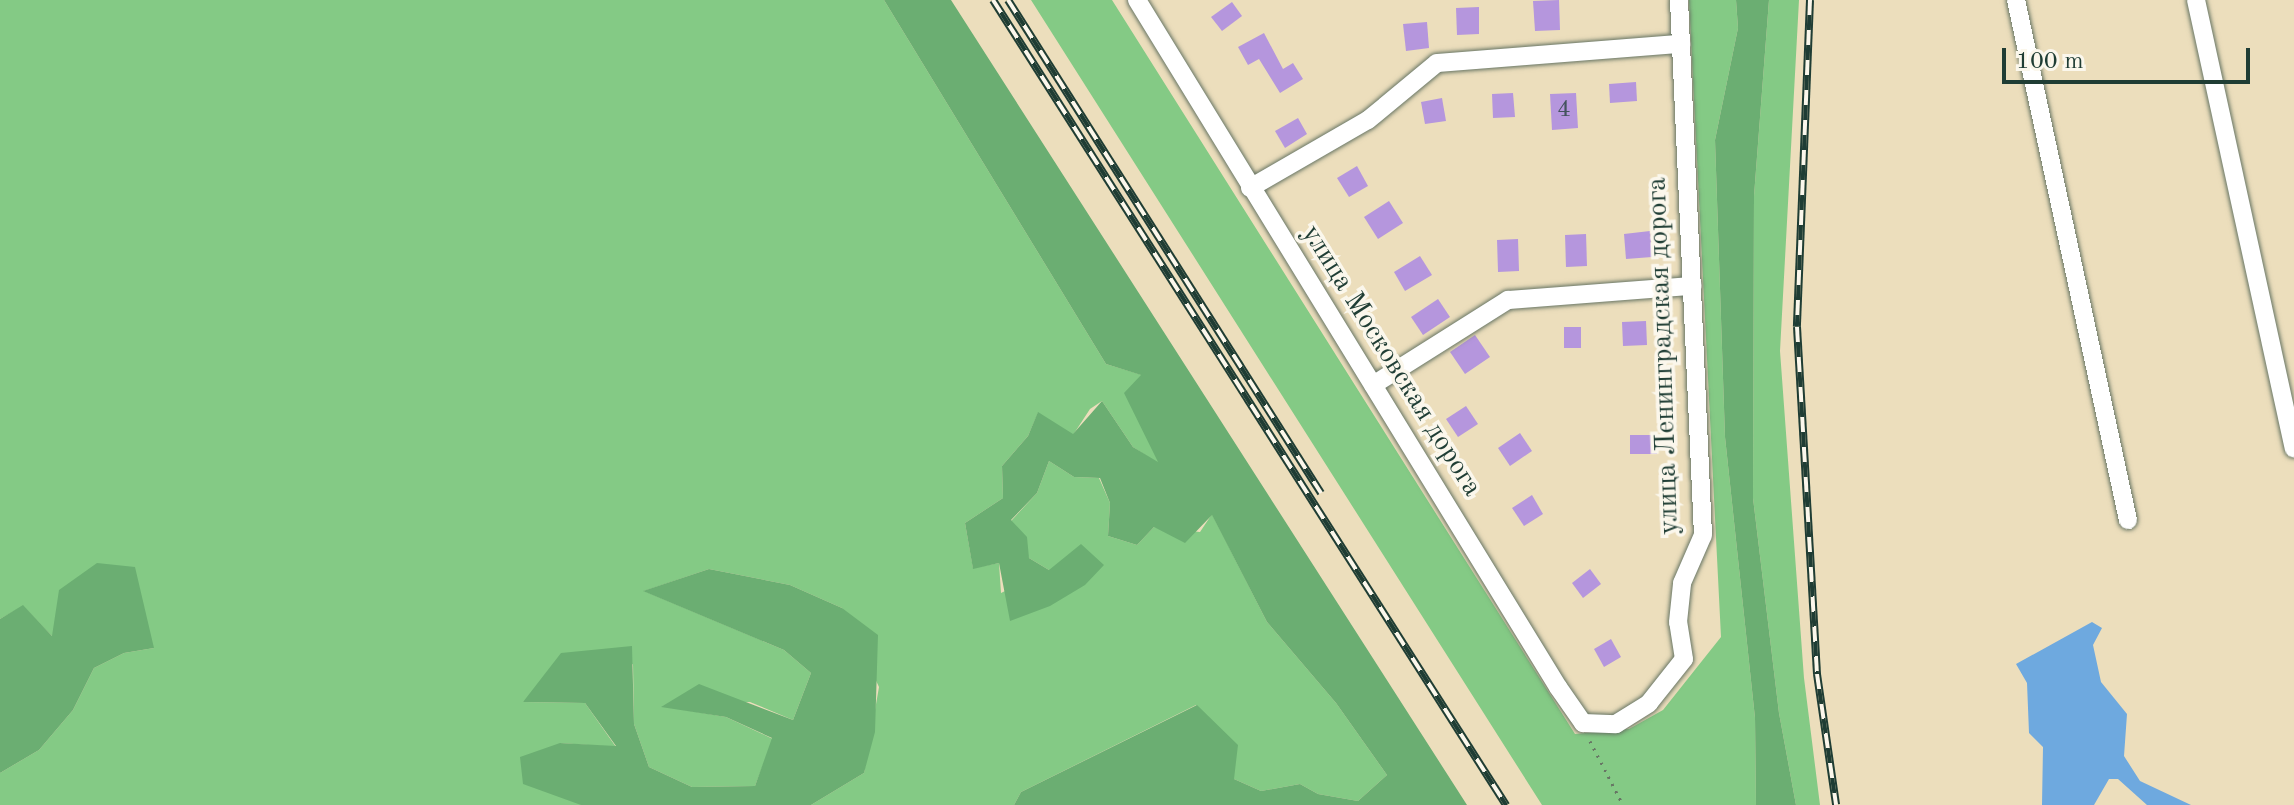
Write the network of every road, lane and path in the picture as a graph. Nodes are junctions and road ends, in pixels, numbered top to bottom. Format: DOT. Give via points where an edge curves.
graph roads {
  1 [pos="1137,0"];
  2 [pos="1679,0"];
  3 [pos="2016,0"];
  4 [pos="2196,0"];
  5 [pos="1681,44"];
  6 [pos="1250,188"];
  7 [pos="1692,286"];
  8 [pos="1373,385"];
  9 [pos="2294,448"];
  10 [pos="2128,520"];
  11 [pos="1583,723"];
  12 [pos="1623,805"];
  1 -- 6 [label="street, улица Московская дорога"];
  2 -- 5 [label="street, улица Ленинградская дорога"];
  3 -- 10 [label="street"];
  4 -- 9 [label="street"];
  5 -- 6 [label="street" via="1437,63 1368,120"];
  5 -- 7 [label="street, улица Ленинградская дорога"];
  6 -- 8 [label="street, улица Московская дорога"];
  7 -- 8 [label="street" via="1508,300"];
  7 -- 11 [label="street, улица Ленинградская дорога" via="1703,535 1682,583 1678,622 1684,659 1649,703 1616,724"];
  8 -- 11 [label="street, улица Московская дорога"];
  11 -- 12 [label="path"];
}
